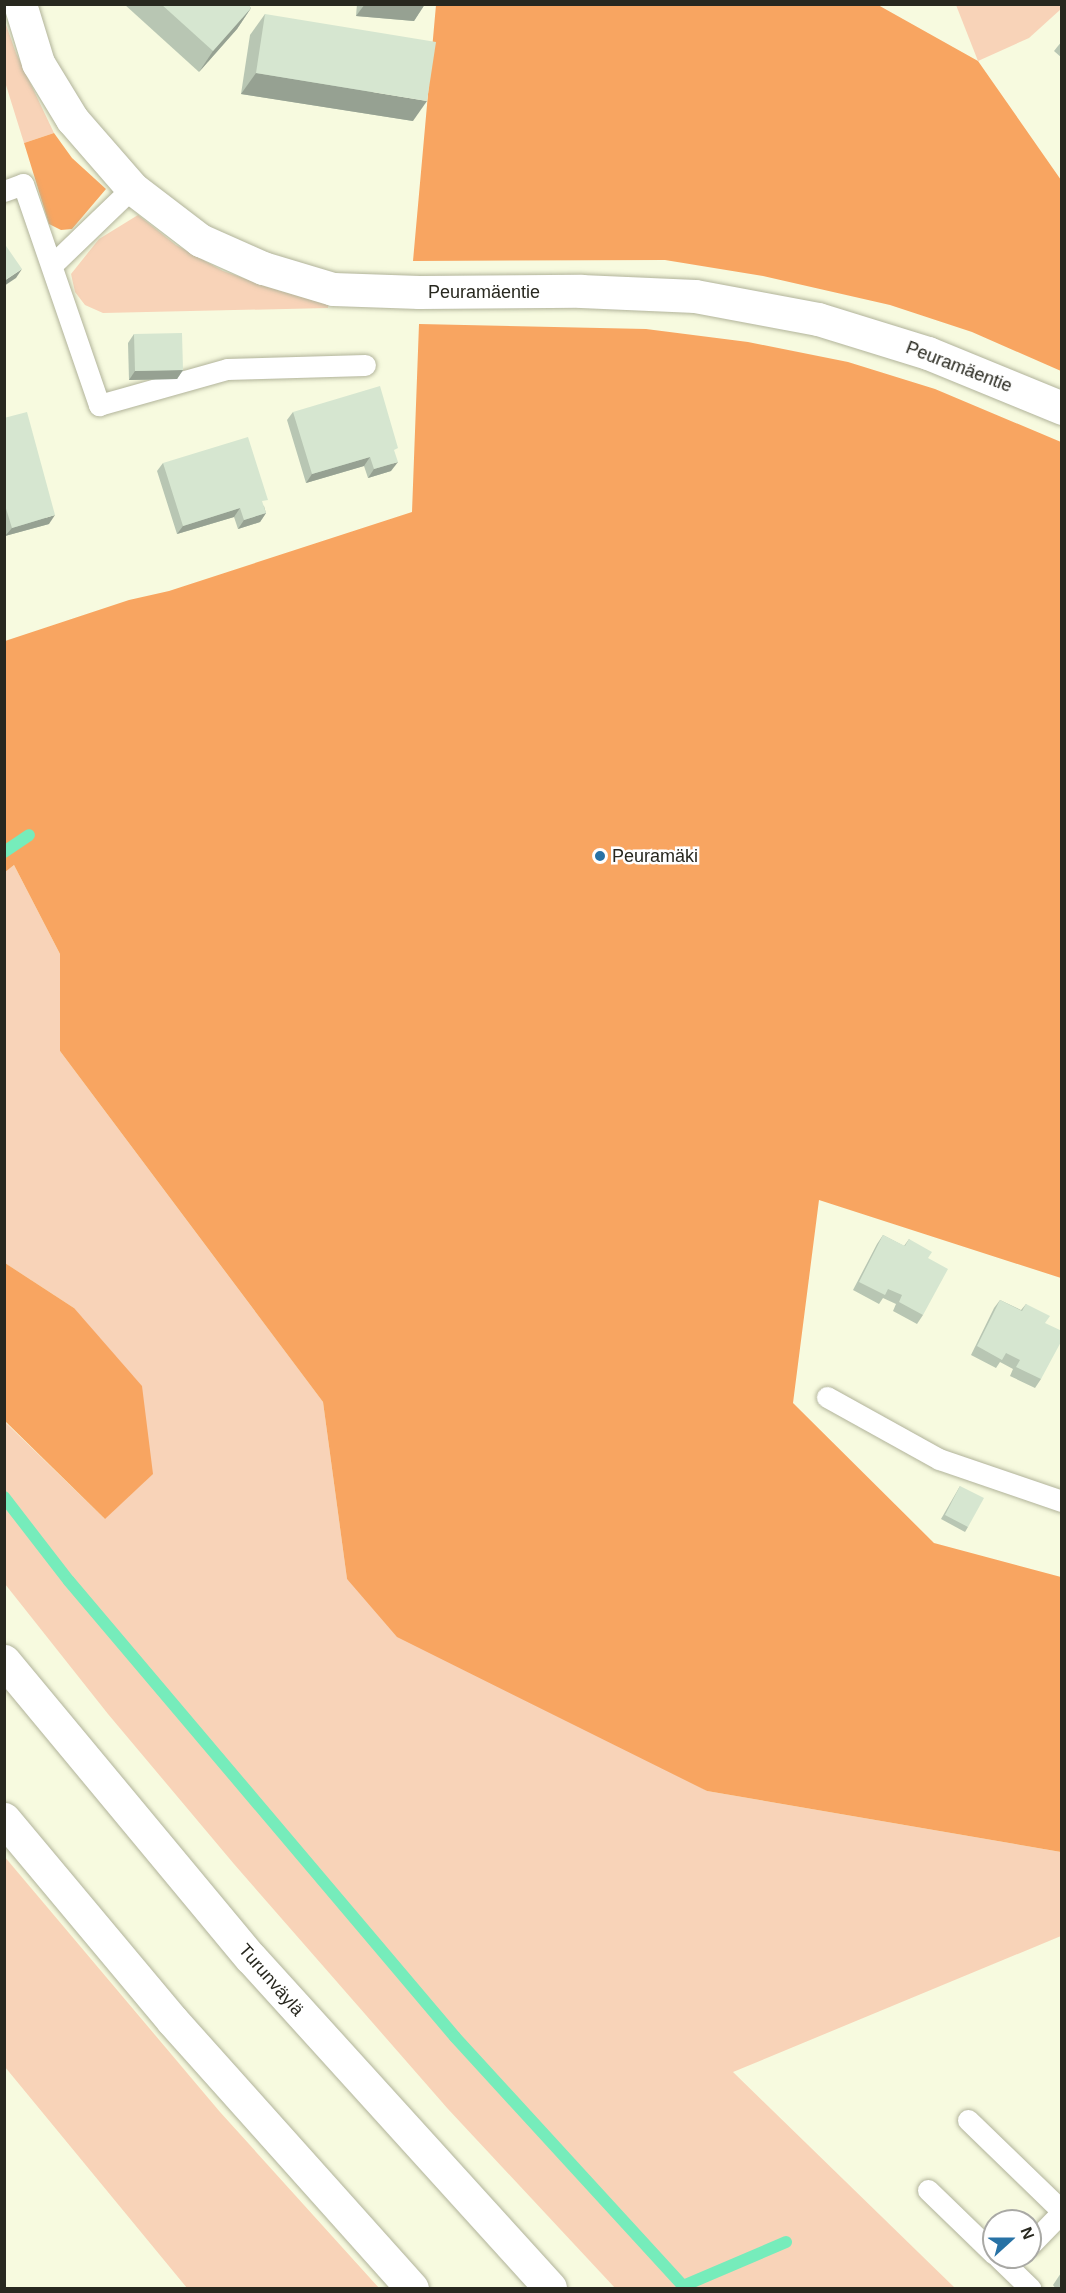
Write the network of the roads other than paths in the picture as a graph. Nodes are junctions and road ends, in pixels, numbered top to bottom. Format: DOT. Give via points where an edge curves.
graph roads {
  1 [pos="20,4"];
  2 [pos="132,189"];
  3 [pos="4,191"];
  4 [pos="52,265"];
  5 [pos="364,365"];
  6 [pos="1062,408"];
  7 [pos="827,1397"];
  8 [pos="1062,1501"];
  9 [pos="4,1661"];
  10 [pos="4,1819"];
  11 [pos="968,2120"];
  12 [pos="928,2190"];
  13 [pos="1062,2212"];
  14 [pos="1042,2233"];
  15 [pos="982,2238"];
  16 [pos="1013,2269"];
  17 [pos="412,2289"];
  18 [pos="549,2289"];
  19 [pos="1030,2289"];
  1 -- 2 [label="main road, Peuramäentie" via="38,63 72,119"];
  2 -- 4 [label="lane"];
  2 -- 6 [label="main road, Peuramäentie" via="200,240 263,268 333,289 695,296 818,319 928,353"];
  3 -- 4 [label="lane" via="23,184"];
  4 -- 5 [label="lane" via="99,405 227,369"];
  7 -- 8 [label="lane" via="939,1459"];
  9 -- 18 [label="main road, Turunväylä" via="251,1958"];
  10 -- 17 [label="main road" via="172,2020"];
  11 -- 13 [label="lane"];
  12 -- 15 [label="lane"];
  13 -- 14 [label="lane"];
  16 -- 19 [label="lane"];
}
